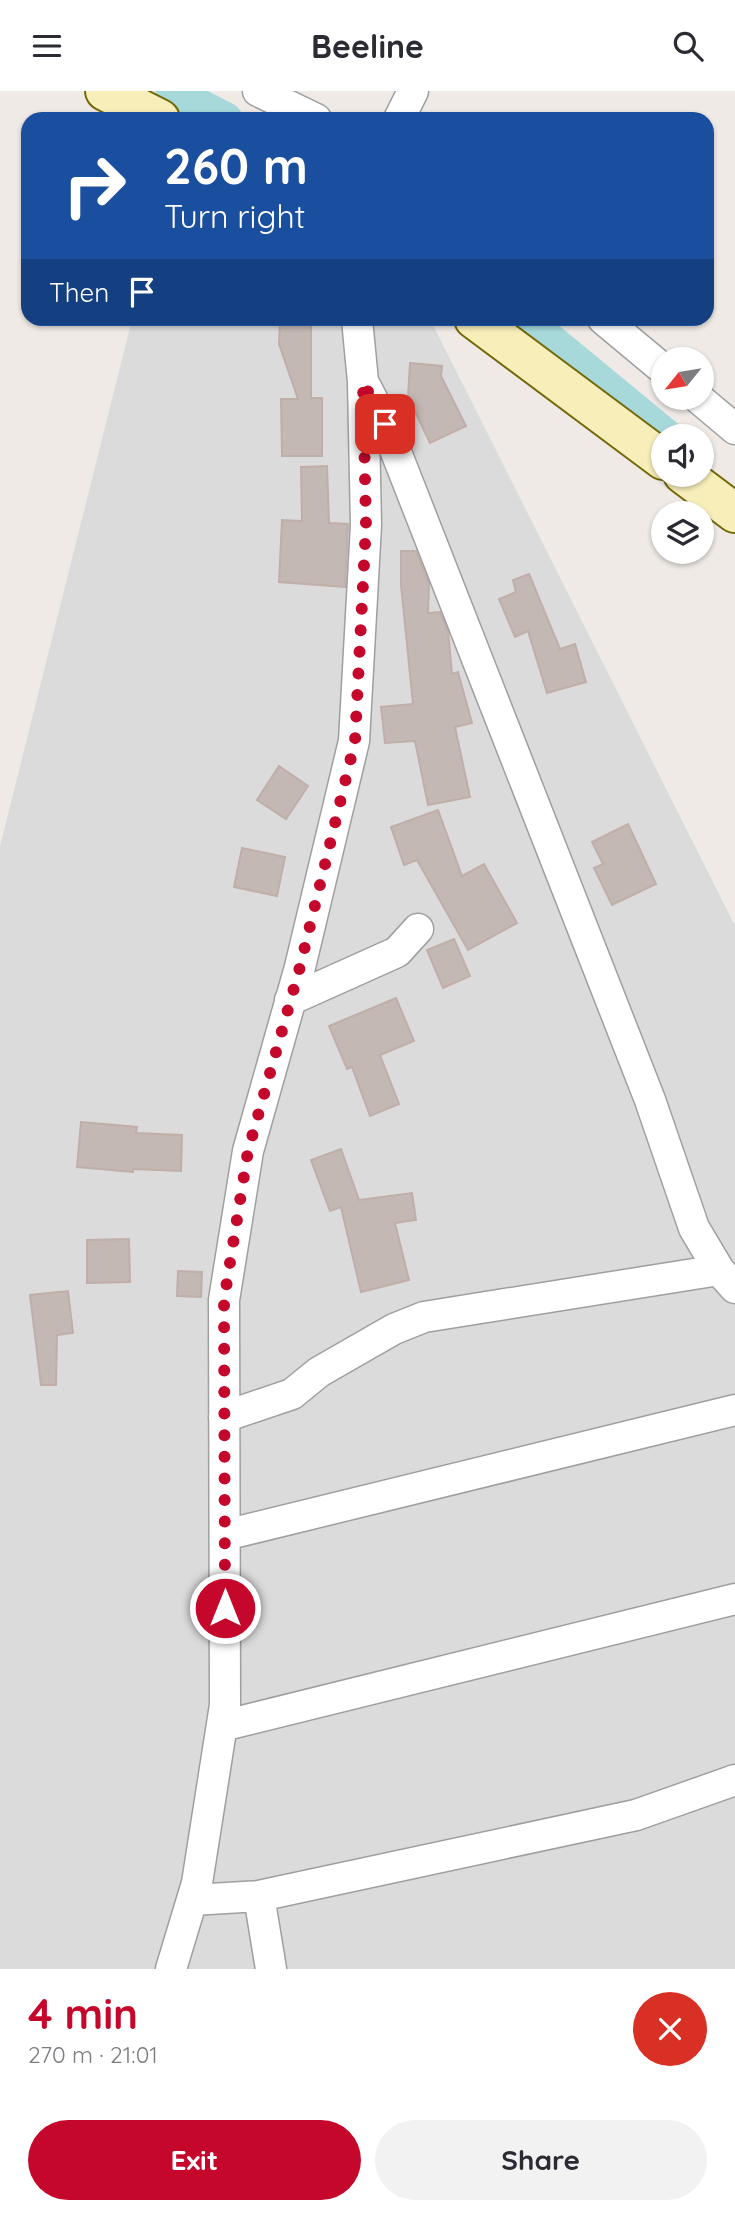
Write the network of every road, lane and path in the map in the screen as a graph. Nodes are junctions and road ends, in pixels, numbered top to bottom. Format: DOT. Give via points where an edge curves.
graph roads {
  1 [pos="105,91"];
  2 [pos="258,91"];
  3 [pos="413,91"];
  4 [pos="146,112"];
  5 [pos="302,112"];
  6 [pos="402,112"];
  7 [pos="358,326"];
  8 [pos="483,326"];
  9 [pos="611,326"];
  10 [pos="651,359"];
  11 [pos="363,382"];
  12 [pos="712,410"];
  13 [pos="735,429"];
  14 [pos="651,451"];
  15 [pos="700,487"];
  16 [pos="735,513"];
  17 [pos="418,929"];
  18 [pos="290,1000"];
  19 [pos="727,1279"];
  20 [pos="735,1410"];
  21 [pos="224,1417"];
  22 [pos="225,1535"];
  23 [pos="735,1599"];
  24 [pos="222,1726"];
  25 [pos="735,1780"];
  26 [pos="259,1896"];
  27 [pos="192,1900"];
  28 [pos="171,1969"];
  29 [pos="271,1969"];
  1 -- 4 [label="street"];
  2 -- 5 [label="street"];
  3 -- 6 [label="street"];
  7 -- 11 [label="street"];
  8 -- 14 [label="street"];
  9 -- 10 [label="street"];
  11 -- 18 [label="street" via="366,525 355,741"];
  11 -- 19 [label="street" via="385,424 650,1100 694,1229"];
  12 -- 13 [label="street"];
  15 -- 16 [label="street"];
  17 -- 18 [label="street" via="397,952"];
  18 -- 21 [label="street" via="248,1151 239,1205 224,1300"];
  19 -- 21 [label="street" via="424,1317 394,1329 292,1394"];
  20 -- 22 [label="street"];
  21 -- 22 [label="street"];
  22 -- 24 [label="street"];
  23 -- 24 [label="street"];
  24 -- 27 [label="street"];
  25 -- 26 [label="street" via="636,1815"];
  26 -- 27 [label="street"];
  26 -- 29 [label="street"];
  27 -- 28 [label="street"];
}
